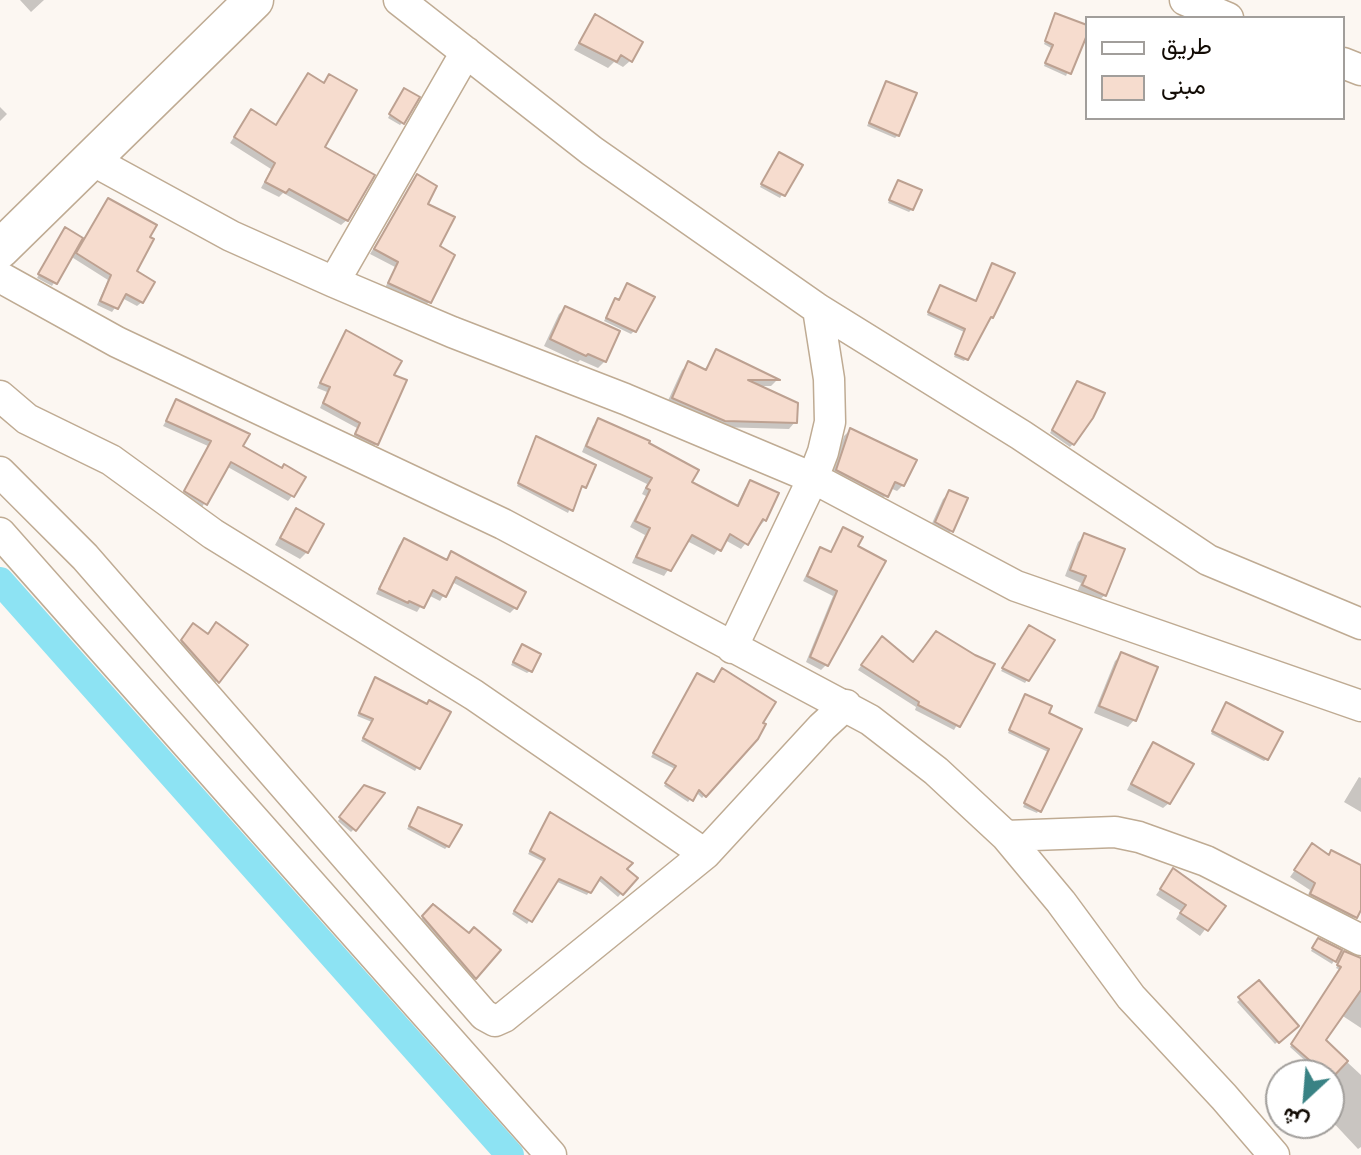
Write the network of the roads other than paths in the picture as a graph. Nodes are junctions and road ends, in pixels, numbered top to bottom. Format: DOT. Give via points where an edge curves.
graph roads {
  1 [pos="399,0"];
  2 [pos="1185,0"];
  3 [pos="252,1"];
  4 [pos="1223,16"];
  5 [pos="466,52"];
  6 [pos="90,159"];
  7 [pos="0,249"];
  8 [pos="0,277"];
  9 [pos="334,282"];
  10 [pos="818,309"];
  11 [pos="0,396"];
  12 [pos="0,472"];
  13 [pos="813,478"];
  14 [pos="0,533"];
  15 [pos="1361,624"];
  16 [pos="732,648"];
  17 [pos="846,705"];
  18 [pos="1361,706"];
  19 [pos="1006,836"];
  20 [pos="705,854"];
  21 [pos="1361,940"];
  22 [pos="551,1155"];
  23 [pos="1274,1155"];
  1 -- 5 [label="street"];
  2 -- 4 [label="street"];
  3 -- 6 [label="street"];
  5 -- 9 [label="street"];
  5 -- 10 [label="street" via="592,151"];
  6 -- 7 [label="street"];
  6 -- 9 [label="street" via="231,236"];
  8 -- 16 [label="street" via="117,342 503,524"];
  9 -- 13 [label="street"];
  10 -- 13 [label="street" via="830,422"];
  10 -- 15 [label="street" via="1208,560"];
  11 -- 20 [label="street" via="27,419 111,460 213,534 474,695"];
  12 -- 20 [label="street" via="85,557 484,1015 495,1021"];
  13 -- 16 [label="street"];
  13 -- 18 [label="street" via="1016,586"];
  14 -- 22 [label="street"];
  16 -- 17 [label="street"];
  17 -- 19 [label="street" via="936,771"];
  17 -- 20 [label="street"];
  19 -- 21 [label="street" via="1115,832 1139,837 1206,861"];
  19 -- 23 [label="street" via="1131,997"];
}
